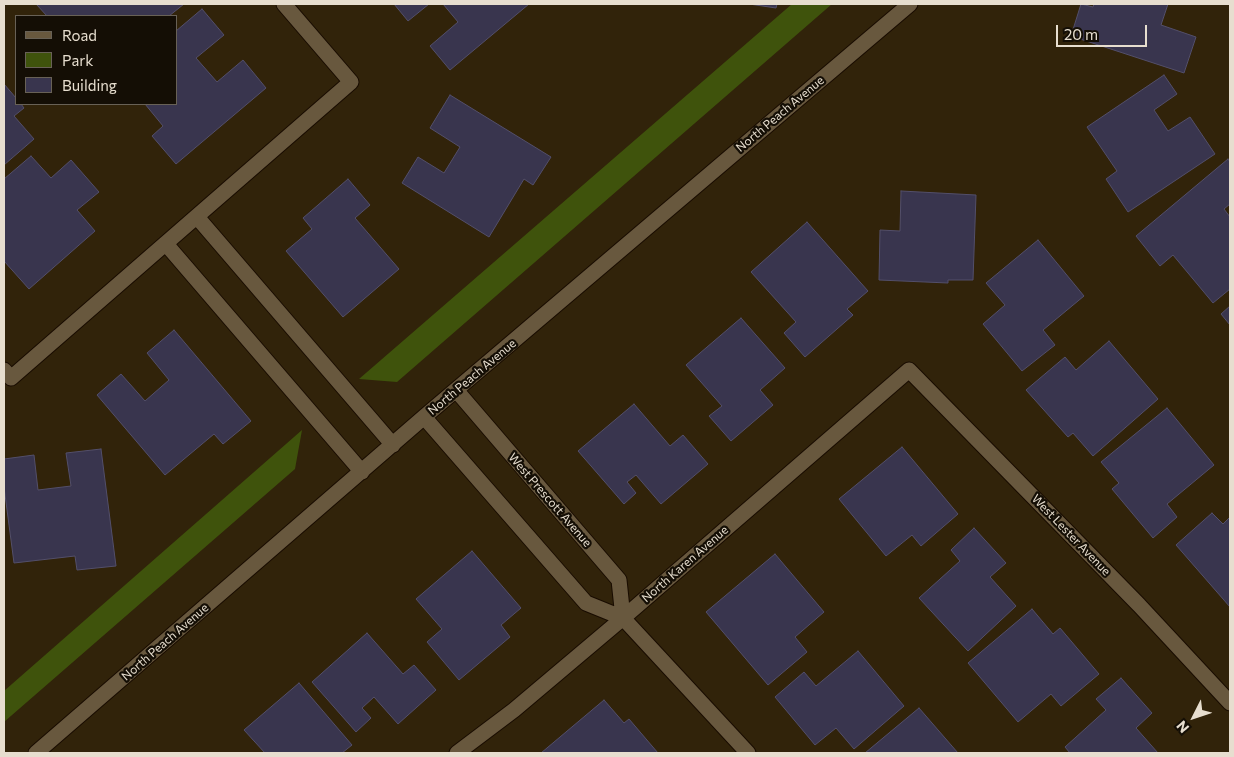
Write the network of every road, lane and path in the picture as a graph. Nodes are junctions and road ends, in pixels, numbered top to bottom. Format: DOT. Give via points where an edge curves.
graph roads {
  1 [pos="284,4"];
  2 [pos="910,4"];
  3 [pos="197,217"];
  4 [pos="166,244"];
  5 [pos="909,370"];
  6 [pos="7,374"];
  7 [pos="456,390"];
  8 [pos="424,417"];
  9 [pos="393,444"];
  10 [pos="362,472"];
  11 [pos="623,618"];
  12 [pos="1230,702"];
  13 [pos="36,753"];
  14 [pos="457,753"];
  15 [pos="748,753"];
  1 -- 3 [label="street" via="351,82"];
  2 -- 7 [label="street, North Peach Avenue"];
  3 -- 4 [label="street"];
  3 -- 9 [label="street"];
  4 -- 6 [label="street"];
  4 -- 10 [label="street"];
  5 -- 11 [label="street, North Karen Avenue"];
  5 -- 12 [label="street, West Lester Avenue"];
  7 -- 8 [label="street, North Peach Avenue"];
  7 -- 11 [label="street, West Prescott Avenue" via="619,580"];
  8 -- 9 [label="street, North Peach Avenue"];
  8 -- 11 [label="street" via="586,604"];
  9 -- 10 [label="street, North Peach Avenue"];
  10 -- 13 [label="street, North Peach Avenue"];
  11 -- 14 [label="street, North Karen Avenue" via="514,710"];
  11 -- 15 [label="street"];
}
